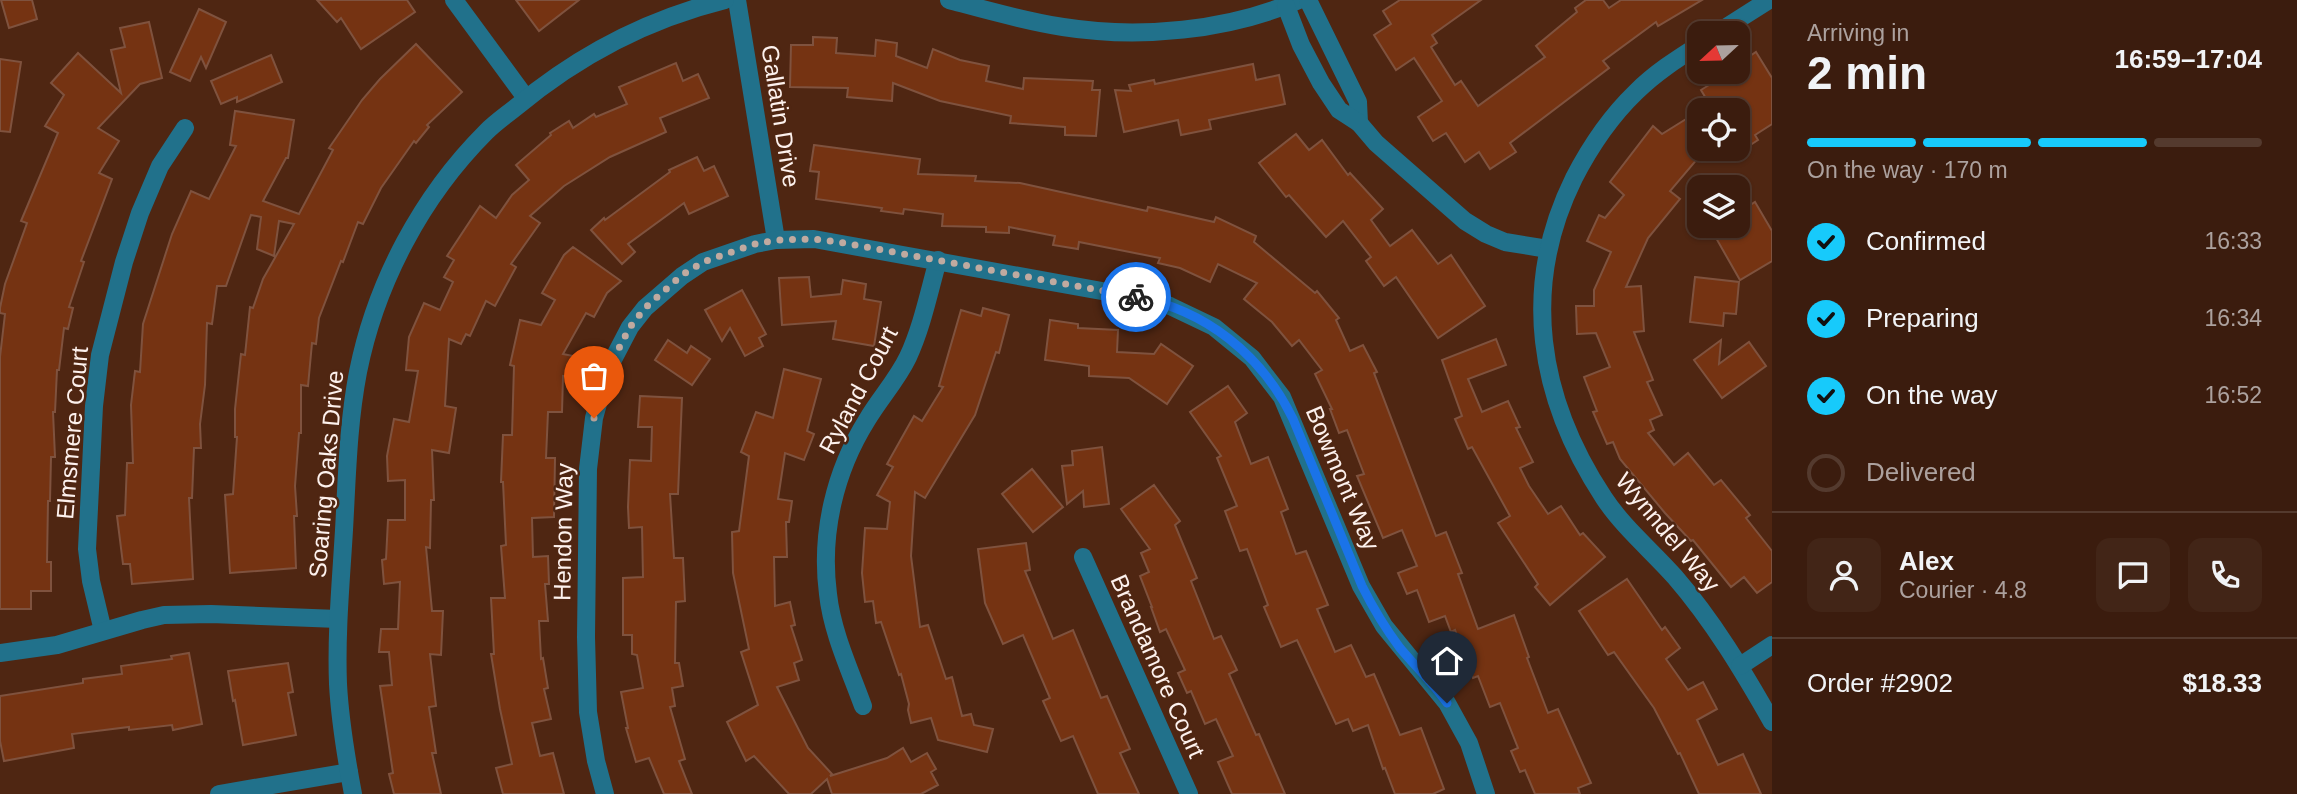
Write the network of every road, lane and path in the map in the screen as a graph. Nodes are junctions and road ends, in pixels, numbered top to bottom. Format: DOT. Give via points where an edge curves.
graph roads {
  1 [pos="454,0"];
  2 [pos="725,0"];
  3 [pos="737,0"];
  4 [pos="948,0"];
  5 [pos="1308,0"];
  6 [pos="1769,0"];
  7 [pos="1292,3"];
  8 [pos="1736,21"];
  9 [pos="1687,53"];
  10 [pos="526,98"];
  11 [pos="1359,123"];
  12 [pos="185,128"];
  13 [pos="776,240"];
  14 [pos="1548,249"];
  15 [pos="938,260"];
  16 [pos="1083,557"];
  17 [pos="338,619"];
  18 [pos="103,631"];
  19 [pos="1772,645"];
  20 [pos="0,653"];
  21 [pos="1740,666"];
  22 [pos="863,706"];
  23 [pos="1772,722"];
  24 [pos="349,772"];
  25 [pos="260,790"];
  26 [pos="219,794"];
  27 [pos="353,794"];
  28 [pos="605,794"];
  29 [pos="1189,794"];
  30 [pos="1486,794"];
  1 -- 10 [label="street"];
  2 -- 10 [label="street, Soaring Oaks Drive" via="651,24 606,46"];
  3 -- 13 [label="street, Gallatin Drive"];
  4 -- 7 [label="street" via="1065,28 1115,32 1221,23"];
  5 -- 11 [label="street" via="1358,102"];
  6 -- 8 [label="street"];
  7 -- 11 [label="street" via="1301,45 1321,83 1339,110"];
  9 -- 14 [label="street, Wynndel Way" via="1637,91 1602,130 1564,198"];
  10 -- 17 [label="street, Soaring Oaks Drive" via="454,167 425,208 399,252 371,322 351,421"];
  11 -- 14 [label="street" via="1465,221 1504,242"];
  12 -- 18 [label="street, Elmsmere Court" via="159,166 140,214 100,355 88,549"];
  13 -- 15 [label="street, Bowmont Way" via="839,242"];
  13 -- 28 [label="street, Hendon Way" via="703,262 682,275 630,327 607,371 594,418 588,469 586,637 588,712"];
  14 -- 21 [label="street, Wynndel Way" via="1542,298 1544,350 1564,425 1605,500 1676,578"];
  15 -- 22 [label="street, Ryland Court" via="917,335 896,379 851,449 828,526 826,572 832,619"];
  15 -- 30 [label="street, Bowmont Way" via="1170,306 1214,327 1252,358 1288,408 1372,607 1447,703 1469,743"];
  16 -- 29 [label="street, Brandamore Court"];
  17 -- 18 [label="street" via="188,613"];
  17 -- 24 [label="street, Soaring Oaks Drive" via="338,682"];
  18 -- 20 [label="street" via="57,645"];
  19 -- 21 [label="street"];
  21 -- 23 [label="street, Wynndel Way"];
  24 -- 25 [label="street"];
  24 -- 27 [label="street, Soaring Oaks Drive"];
  25 -- 26 [label="street"];
}
